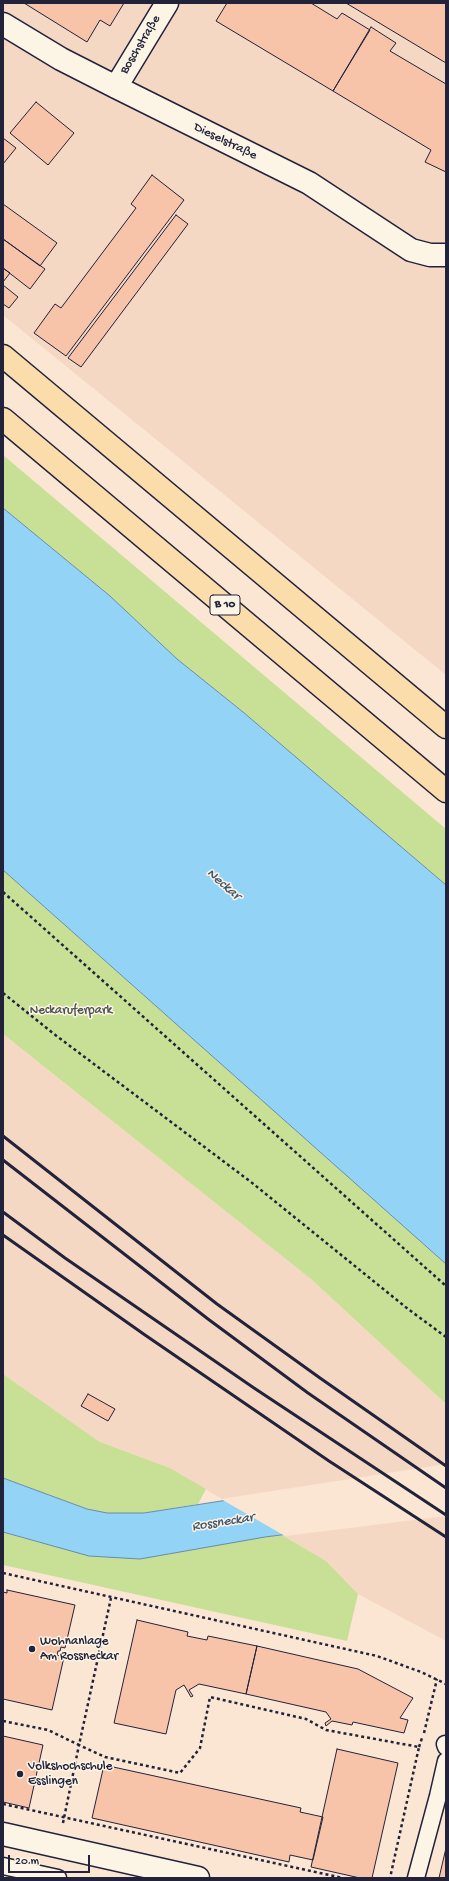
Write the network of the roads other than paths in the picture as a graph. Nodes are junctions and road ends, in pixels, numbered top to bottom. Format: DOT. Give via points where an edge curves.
graph roads {
  1 [pos="167,3"];
  2 [pos="3,24"];
  3 [pos="116,87"];
  4 [pos="446,255"];
  5 [pos="3,356"];
  6 [pos="3,419"];
  7 [pos="446,727"];
  8 [pos="446,791"];
  9 [pos="446,1761"];
  10 [pos="3,1834"];
  11 [pos="3,1866"];
  12 [pos="58,1878"];
  13 [pos="198,1878"];
  14 [pos="416,1878"];
  1 -- 3 [label="street, Boschstraße"];
  2 -- 3 [label="street, Dieselstraße"];
  3 -- 4 [label="street, Dieselstraße" via="295,176 412,250 430,255"];
  5 -- 7 [label="highway"];
  6 -- 8 [label="highway, B 10"];
  9 -- 14 [label="lane"];
  10 -- 13 [label="street"];
  11 -- 12 [label="lane"];
}
